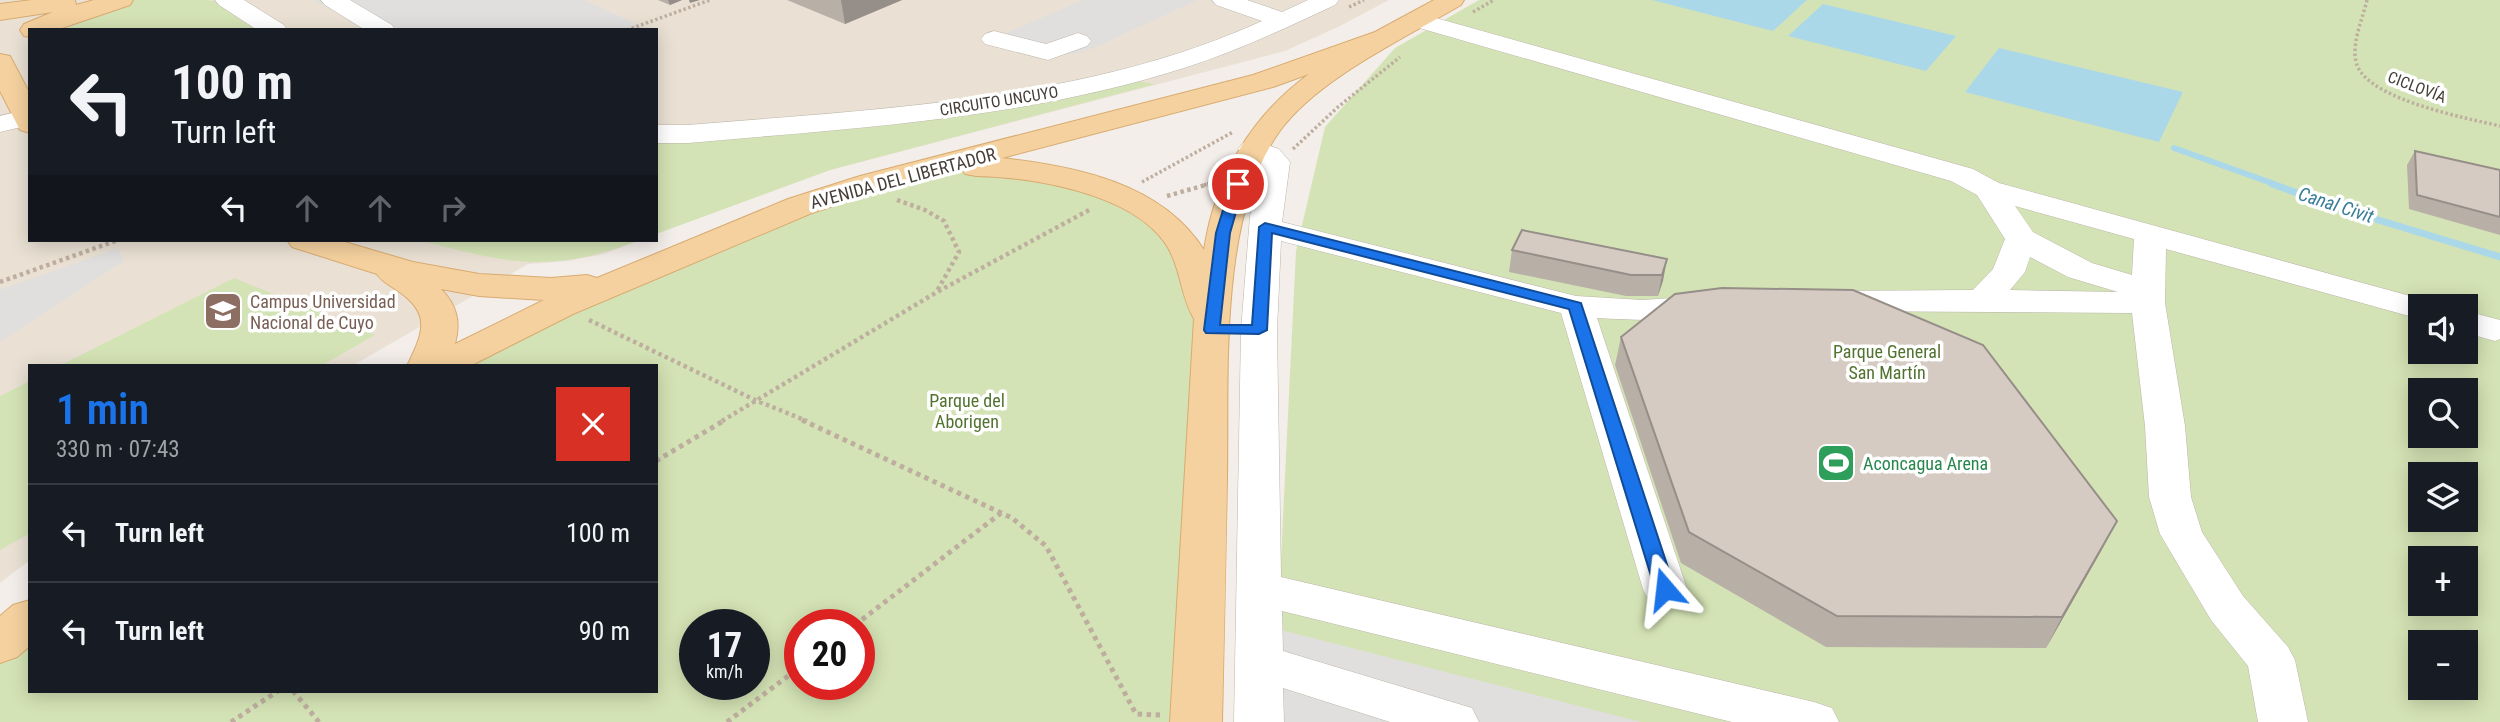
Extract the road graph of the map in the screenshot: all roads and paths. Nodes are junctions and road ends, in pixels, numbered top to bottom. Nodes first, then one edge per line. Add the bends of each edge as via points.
1 (78, 0) edge
2 (121, 0) edge
3 (227, 0) edge
4 (333, 0) edge
5 (710, 0) edge
6 (1224, 0) edge
7 (1364, 0) edge
8 (1452, 0) edge
9 (2367, 0) edge
10 (1336, 5) edge
11 (0, 12) edge
12 (1418, 20) junction
13 (1285, 21) junction
14 (39, 28) edge
15 (272, 28) edge
16 (380, 28) edge
17 (633, 28) edge
18 (28, 33) edge
19 (995, 38) dead end
20 (1078, 41) dead end
21 (1393, 47) junction
22 (0, 49) edge
23 (1048, 52) junction
24 (0, 62) edge
25 (1028, 99) junction
26 (18, 122) edge
27 (2500, 126) edge
28 (658, 134) edge
29 (1254, 146) junction
30 (925, 171) junction
31 (1238, 184) junction
32 (1988, 189) junction
33 (1116, 195) junction
34 (1164, 197) dead end
35 (888, 200) dead end
36 (1265, 227) junction
37 (2150, 234) junction
38 (2021, 239) junction
39 (112, 242) edge
40 (310, 242) edge
41 (380, 265) junction
42 (617, 281) junction
43 (0, 282) edge
44 (937, 292) junction
45 (2148, 297) junction
46 (1982, 300) junction
47 (1736, 302) edge
48 (1804, 302) edge
49 (560, 306) junction
50 (1576, 306) junction
51 (2408, 306) edge
52 (1212, 325) junction
53 (1259, 330) junction
54 (427, 364) edge
55 (444, 364) edge
56 (755, 400) junction
57 (658, 460) edge
58 (1001, 513) junction
59 (1257, 588) junction
60 (1665, 589) dead end
61 (875, 610) edge
62 (28, 620) edge
63 (0, 644) edge
64 (1258, 662) junction
65 (784, 679) edge
66 (275, 693) edge
67 (295, 693) edge
68 (1136, 718) edge
69 (1196, 719) edge
70 (231, 722) edge
71 (318, 722) edge
72 (727, 722) edge
73 (1259, 722) edge
74 (1454, 722) edge
75 (1814, 722) edge
76 (2283, 722) edge

1 - 11 main road
2 - 14 main road
3 - 15 street
4 - 16 street
5 - 17 path
6 - 13 street
7 - 10 path
8 - 12 main road, AVENIDA DEL LIBERTADOR
9 - 27 path, CICLOVÍA via 2356,53 2357,67 2370,81 2397,96
10 - 13 street, CIRCUITO UNCUYO
12 - 21 main road, AVENIDA DEL LIBERTADOR
12 - 32 street via 1962,175
13 - 25 street, CIRCUITO UNCUYO via 1173,64
18 - 22 main road
19 - 23 street
20 - 23 street
21 - 29 main road, AVENIDA DEL LIBERTADOR via 1318,80
21 - 29 path via 1294,149
21 - 30 main road, AVENIDA DEL LIBERTADOR
23 - 25 street via 1024,80
24 - 26 main road
25 - 28 street, CIRCUITO UNCUYO via 908,114
29 - 31 main road, AVENIDA DEL LIBERTADOR
29 - 33 path
29 - 36 street
30 - 33 main road via 1014,169
30 - 42 main road, AVENIDA DEL LIBERTADOR via 800,206
31 - 34 path via 1212,183
31 - 52 main road, AVENIDA DEL LIBERTADOR via 1223,233
32 - 37 street
32 - 38 street
33 - 44 path
33 - 52 main road via 1147,210 1174,232 1201,284
35 - 44 path via 900,200 944,221 959,252
36 - 50 street
36 - 53 street
37 - 45 street
37 - 51 street
38 - 45 street via 2080,270
38 - 46 street via 2008,272
39 - 43 path
40 - 41 main road
41 - 42 main road via 479,285 529,289
41 - 54 main road via 426,292 437,307 441,320
42 - 49 main road, AVENIDA DEL LIBERTADOR
44 - 56 path
45 - 46 street
45 - 76 street via 2170,497 2181,534 2227,608 2271,660
46 - 48 street
47 - 50 street via 1642,310
49 - 55 main road, AVENIDA DEL LIBERTADOR
49 - 56 path
50 - 60 street
52 - 53 street
52 - 69 main road, AVENIDA DEL LIBERTADOR
53 - 59 street
56 - 57 path
56 - 58 path
58 - 61 path
58 - 68 path via 1046,546
59 - 64 street
59 - 75 street
62 - 63 main road
64 - 73 street
64 - 74 street
65 - 72 path
66 - 70 path
67 - 71 path
68 - 69 path

